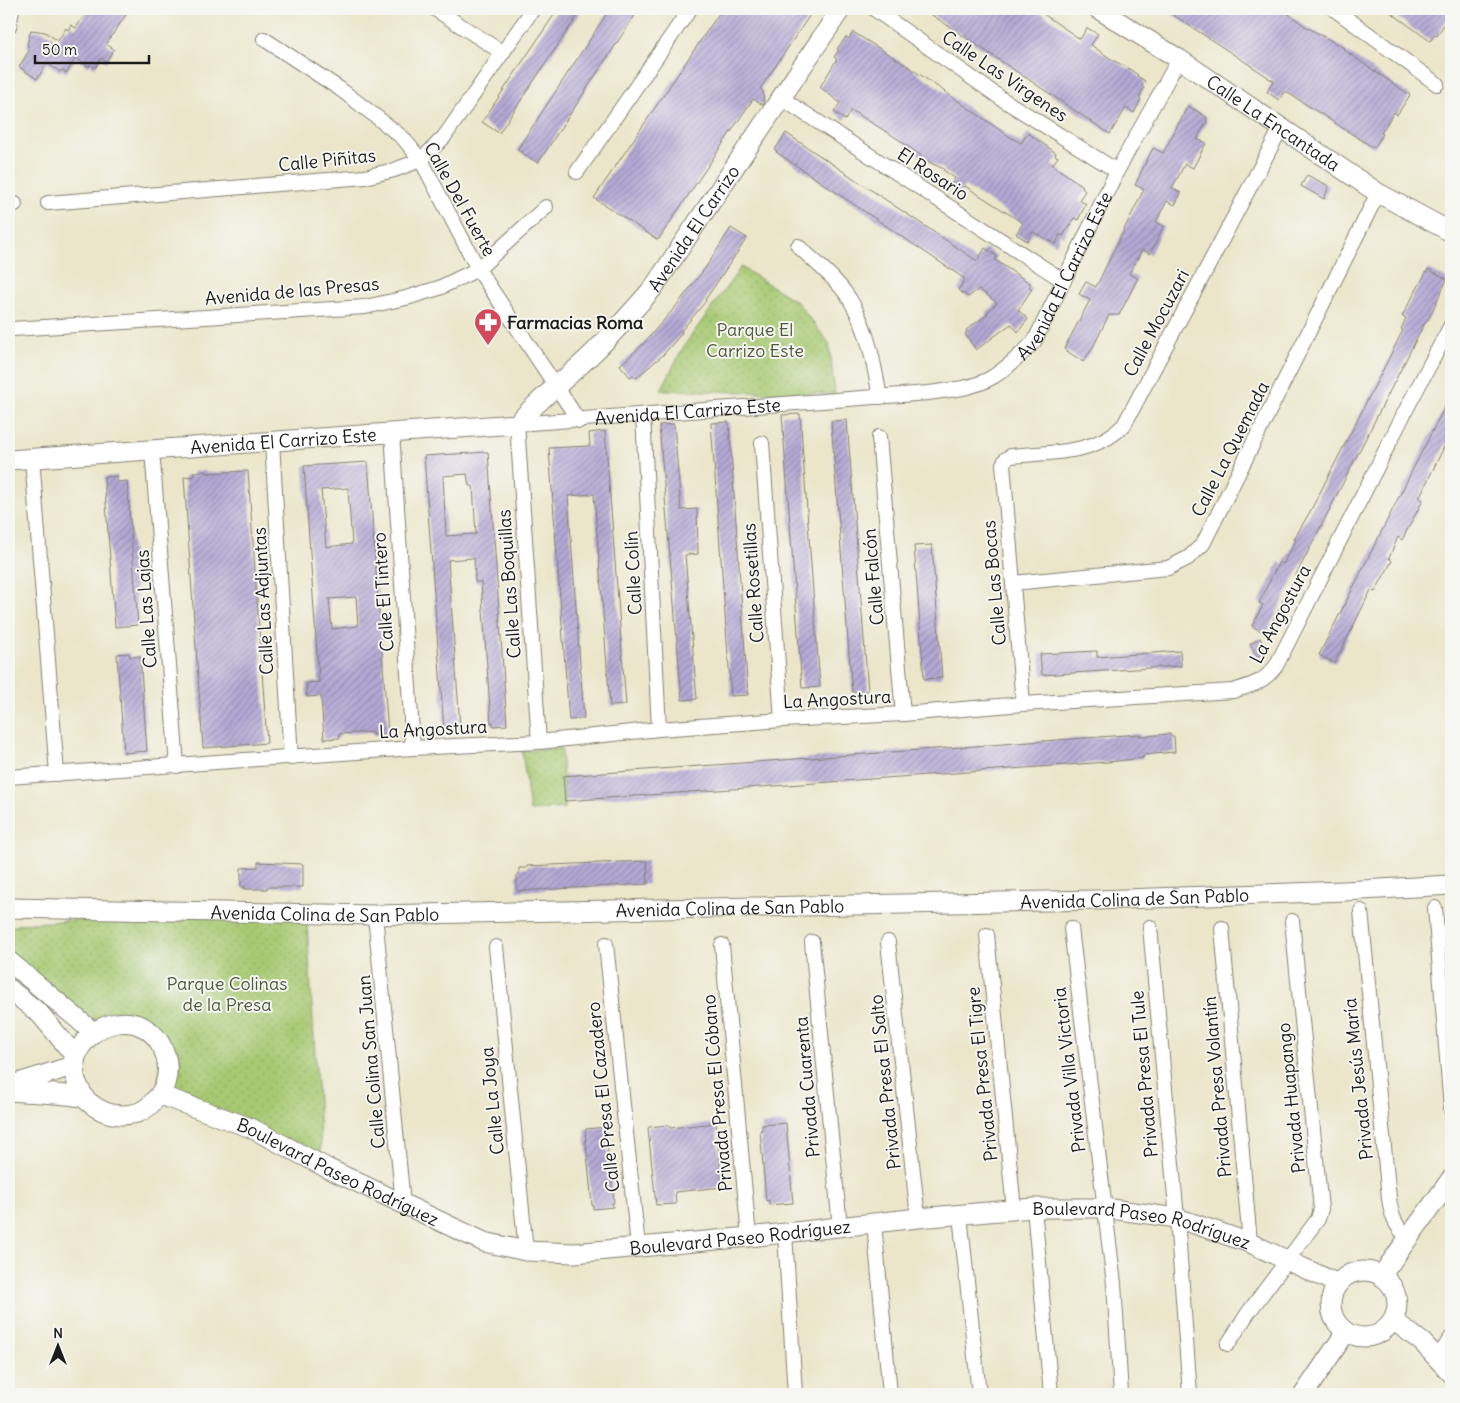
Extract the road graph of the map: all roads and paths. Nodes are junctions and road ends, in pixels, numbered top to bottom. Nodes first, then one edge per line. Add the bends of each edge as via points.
1 (24, 9) edge
2 (435, 9) edge
3 (533, 9) edge
4 (690, 9) edge
5 (841, 9) edge
6 (874, 9) edge
7 (1098, 9) edge
8 (1334, 9) edge
9 (10, 18) edge
10 (264, 39) dead end
11 (504, 53) junction
12 (1179, 59) junction
13 (1436, 84) dead end
14 (781, 98) junction
15 (1281, 128) junction
16 (421, 160) junction
17 (1117, 171) junction
18 (577, 172) dead end
19 (1378, 193) junction
20 (48, 203) dead end
21 (546, 207) dead end
22 (1451, 232) edge
23 (798, 246) dead end
24 (478, 269) junction
25 (1064, 281) junction
26 (1451, 325) edge
27 (12, 330) dead end
28 (556, 386) junction
29 (880, 397) junction
30 (643, 415) junction
31 (579, 421) junction
32 (517, 424) junction
33 (392, 433) junction
34 (880, 437) dead end
35 (272, 442) junction
36 (762, 443) dead end
37 (152, 450) junction
38 (32, 458) junction
39 (1006, 459) joint
40 (9, 460) edge
41 (1013, 583) junction
42 (1023, 704) junction
43 (903, 714) junction
44 (782, 720) junction
45 (660, 730) junction
46 (539, 742) junction
47 (413, 748) junction
48 (291, 758) junction
49 (177, 766) junction
50 (57, 774) junction
51 (9, 777) edge
52 (1451, 885) edge
53 (9, 908) edge
54 (1435, 908) dead end
55 (1361, 911) dead end
56 (376, 915) junction
57 (1292, 921) dead end
58 (1150, 927) dead end
59 (1072, 928) dead end
60 (1222, 928) dead end
61 (987, 935) dead end
62 (812, 942) dead end
63 (888, 942) dead end
64 (606, 944) dead end
65 (722, 945) dead end
66 (496, 947) dead end
67 (9, 961) edge
68 (9, 989) edge
69 (93, 1032) junction
70 (75, 1061) junction
71 (9, 1086) edge
72 (9, 1091) edge
73 (160, 1095) junction
74 (84, 1097) junction
75 (1451, 1109) edge
76 (1451, 1179) edge
77 (403, 1204) junction
78 (1034, 1208) junction
79 (1104, 1208) junction
80 (1014, 1210) junction
81 (960, 1214) junction
82 (918, 1218) junction
83 (1176, 1218) junction
84 (874, 1223) junction
85 (840, 1227) junction
86 (785, 1234) junction
87 (749, 1237) junction
88 (1408, 1238) junction
89 (1250, 1243) junction
90 (638, 1246) junction
91 (526, 1251) junction
92 (1288, 1261) junction
93 (1381, 1276) junction
94 (1338, 1284) junction
95 (1393, 1320) junction
96 (1346, 1332) junction
97 (1451, 1338) edge
98 (1228, 1344) dead end
99 (1437, 1358) junction
100 (1451, 1373) edge
101 (796, 1394) edge
102 (890, 1394) edge
103 (978, 1394) edge
104 (1051, 1394) edge
105 (1121, 1394) edge
106 (1190, 1394) edge
107 (1304, 1394) edge

1 - 9 street
2 - 11 street
3 - 11 street, Calle Piñitas
4 - 18 street
5 - 14 street, Avenida El Carrizo
6 - 17 street, Calle Las Virgenes via 1002,99
7 - 12 street, Calle La Encantada
8 - 13 street
10 - 16 street, Calle Del Fuerte via 374,115 403,138
11 - 16 street, Calle Piñitas via 444,137
12 - 15 street, Calle La Encantada
12 - 17 street, Avenida El Carrizo Este
14 - 25 street, El Rosario
14 - 28 street, Avenida El Carrizo via 653,288 620,326
15 - 19 street, Calle La Encantada
15 - 39 street, Calle Mocuzari via 1124,425 1100,443 1082,449
16 - 20 street, Calle Piñitas via 365,176
16 - 24 street, Calle Del Fuerte
17 - 25 street, Avenida El Carrizo Este
19 - 22 street, Calle La Encantada
19 - 41 street, Calle La Quemada via 1203,544 1188,558 1168,568
21 - 24 street, Avenida de las Presas
23 - 29 street via 829,275 853,304 870,345
24 - 27 street, Avenida de las Presas via 439,288 365,307
24 - 28 street, Calle Del Fuerte
25 - 29 street, Avenida El Carrizo Este via 1034,342 988,380 928,393
26 - 42 street, La Angostura via 1267,678 1233,691
28 - 31 street, Calle Del Fuerte
28 - 32 street, Avenida El Carrizo
29 - 30 street, Avenida El Carrizo Este
30 - 31 street, Avenida El Carrizo Este
30 - 45 street, Calle Colín
31 - 32 street, Avenida El Carrizo Este
32 - 33 street, Avenida El Carrizo Este
32 - 46 street, Calle Las Boquillas
33 - 35 street, Avenida El Carrizo Este
33 - 47 street, Calle El Tintero
34 - 43 street, Calle Falcón
35 - 37 street, Avenida El Carrizo Este
35 - 48 street, Calle Las Adjuntas
36 - 44 street, Calle Rosetillas
37 - 38 street, Avenida El Carrizo Este
37 - 49 street, Calle Las Lajas
38 - 40 street, Avenida El Carrizo Este
38 - 50 street
39 - 41 street, Calle Las Bocas via 1003,464
41 - 42 street, Calle Las Bocas
42 - 43 street, La Angostura
43 - 44 street, La Angostura
44 - 45 street, La Angostura
45 - 46 street, La Angostura
46 - 47 street, La Angostura
47 - 48 street, La Angostura
48 - 49 street, La Angostura
49 - 50 street, La Angostura
50 - 51 street, La Angostura
52 - 56 street, Avenida Colina de San Pablo via 1097,900
53 - 56 street, Avenida Colina de San Pablo
54 - 75 street
55 - 88 street, Privada Jesús María via 1391,1216
56 - 77 street, Calle Colina San Juan
57 - 92 street, Privada Huapango via 1321,1209 1318,1219
58 - 83 street, Privada Presa El Tule
59 - 79 street, Privada Villa Victoria
60 - 89 street, Privada Presa Volantín
61 - 80 street, Privada Presa El Tigre
62 - 85 street, Privada Cuarenta
63 - 82 street, Privada Presa El Salto
64 - 90 street, Calle Presa El Cazadero
65 - 87 street, Privada Presa El Cóbano
66 - 91 street, Calle La Joya
67 - 69 street
68 - 70 street via 40,1014
69 - 70 street via 86,1038
69 - 73 street via 120,1022 135,1024 159,1041 166,1053 168,1068
70 - 71 street
70 - 74 street via 75,1076
72 - 74 street
73 - 74 street via 141,1111 118,1116 102,1112
73 - 77 street, Boulevard Paseo Rodríguez via 251,1128
76 - 88 street
77 - 91 street, Boulevard Paseo Rodríguez via 484,1242
78 - 79 street, Boulevard Paseo Rodríguez
78 - 80 street, Boulevard Paseo Rodríguez
78 - 104 street
79 - 83 street, Boulevard Paseo Rodríguez
79 - 105 street, Privada Villa Victoria via 1114,1284
80 - 81 street, Boulevard Paseo Rodríguez
81 - 82 street, Boulevard Paseo Rodríguez
81 - 103 street
82 - 84 street, Boulevard Paseo Rodríguez
83 - 89 street, Boulevard Paseo Rodríguez
83 - 106 street, Privada Presa El Tule
84 - 85 street, Boulevard Paseo Rodríguez
84 - 102 street
85 - 86 street, Boulevard Paseo Rodríguez
86 - 87 street, Boulevard Paseo Rodríguez
86 - 101 street
87 - 90 street, Boulevard Paseo Rodríguez
88 - 93 street
89 - 92 street, Boulevard Paseo Rodríguez
90 - 91 street, Boulevard Paseo Rodríguez via 574,1253
92 - 94 street, Boulevard Paseo Rodríguez
92 - 98 street, Privada Huapango
93 - 94 street via 1358,1272
93 - 95 street via 1396,1296
94 - 96 street via 1331,1305 1335,1321
95 - 96 street via 1387,1328 1372,1336
95 - 99 street
96 - 107 street
97 - 99 street
99 - 100 street

